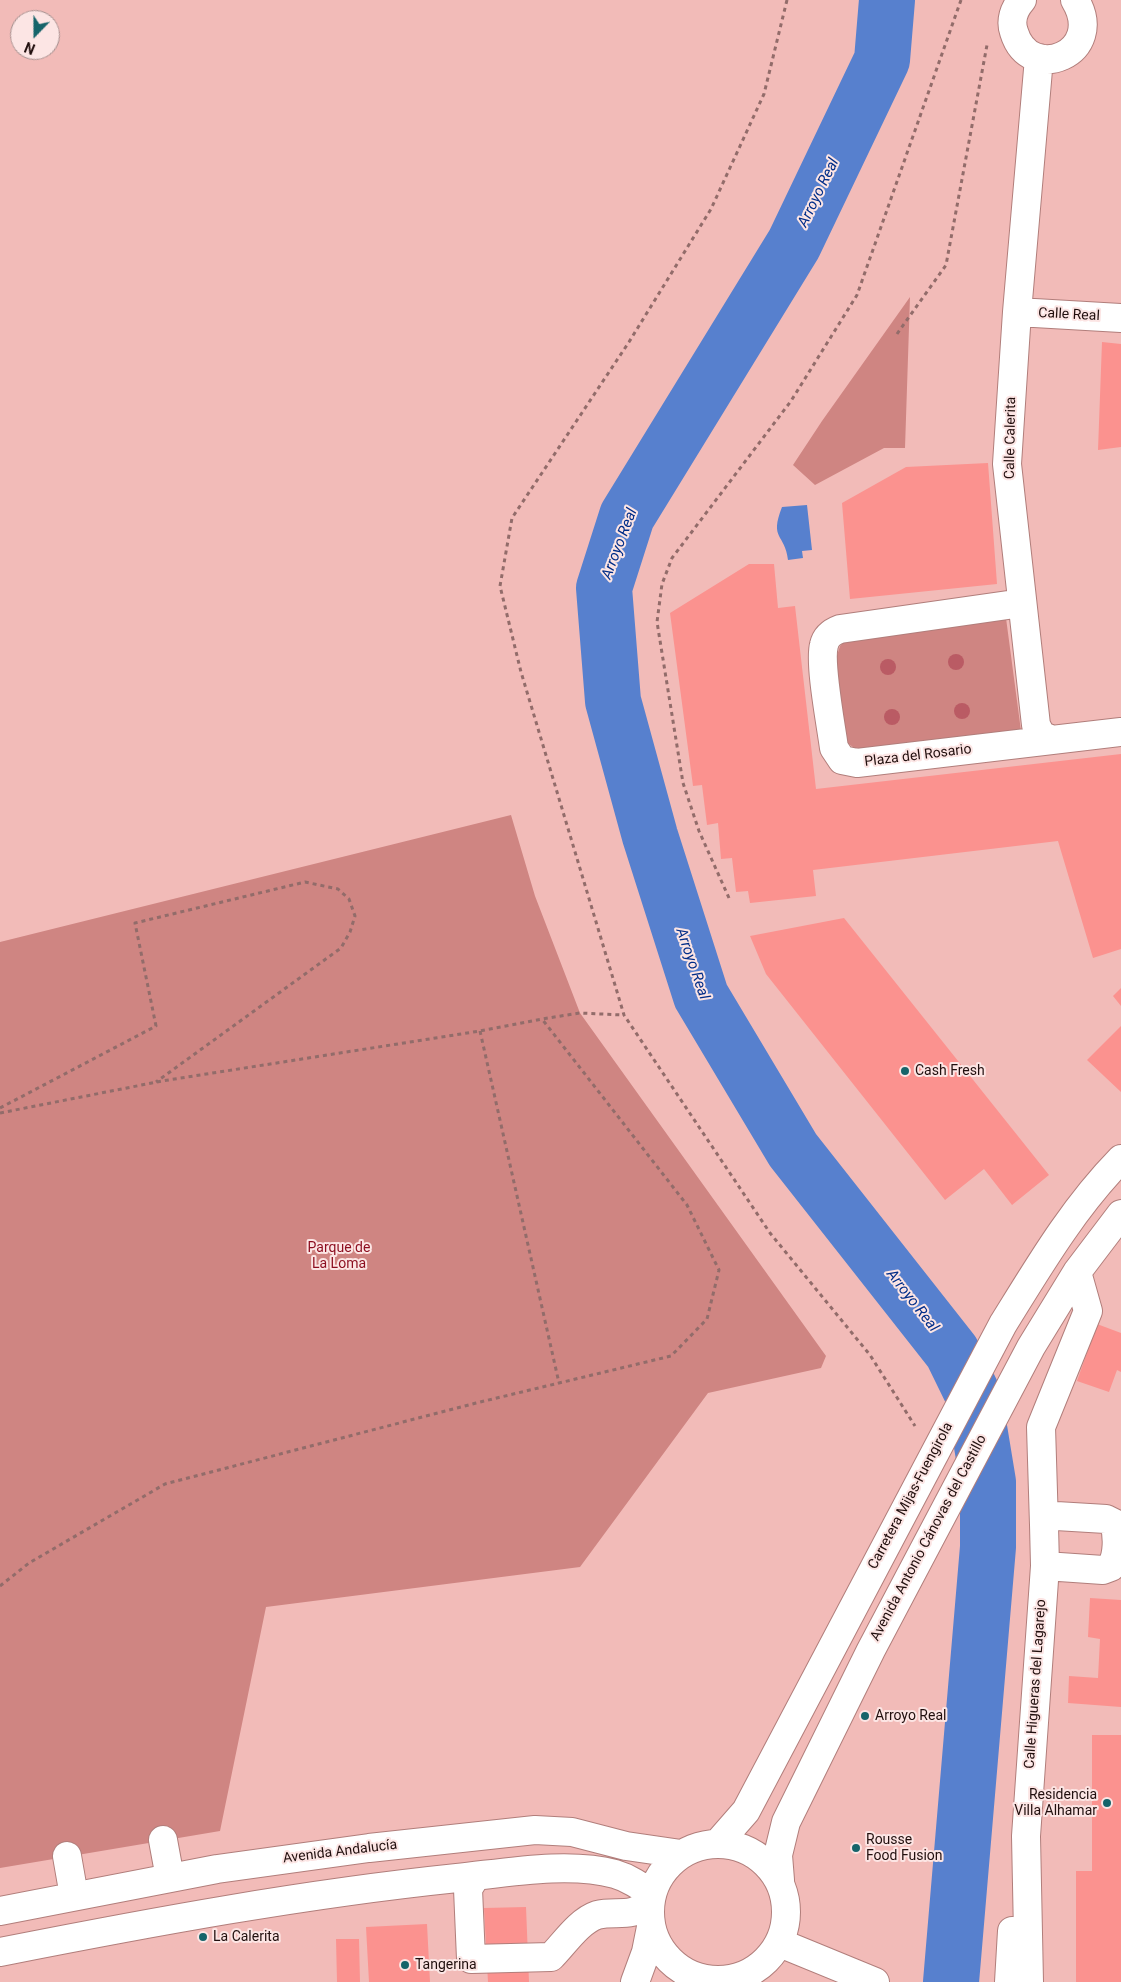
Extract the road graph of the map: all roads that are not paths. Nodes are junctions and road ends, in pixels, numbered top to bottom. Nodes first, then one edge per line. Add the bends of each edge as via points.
1 (1075, 0) edge
2 (1014, 2) edge
3 (1039, 58) junction
4 (1017, 312) junction
5 (1121, 318) edge
6 (1022, 603) junction
7 (1121, 732) edge
8 (1052, 740) junction
9 (1121, 1159) edge
10 (1121, 1214) edge
11 (1077, 1272) junction
12 (1044, 1525) junction
13 (1044, 1566) junction
14 (1026, 1836) junction
15 (163, 1840) dead end
16 (718, 1843) junction
17 (681, 1854) junction
18 (67, 1856) dead end
19 (476, 1876) junction
20 (170, 1878) junction
21 (780, 1880) junction
22 (74, 1896) junction
23 (0, 1911) edge
24 (653, 1918) junction
25 (780, 1943) junction
26 (0, 1952) edge
27 (756, 1974) edge
28 (866, 1980) edge
29 (718, 1981) edge
30 (635, 1982) edge
31 (654, 1982) edge
32 (1009, 1982) edge
33 (1029, 1982) edge

1 - 3 street via 1083,21 1078,43 1059,58
2 - 3 street via 1016,41 1024,51
3 - 4 street, Calle Calerita
4 - 5 street, Calle Real
4 - 6 street, Calle Calerita via 1007,464
6 - 8 street, Calle Calerita via 1036,725 1041,735
6 - 8 street, Plaza del Rosario via 840,628 832,632 827,637 823,655 834,748 842,760 856,763
7 - 8 street
9 - 16 street, Carretera Mijas-Fuengirola via 1094,1186 1050,1246 1003,1324 746,1811
10 - 11 street, Avenida Antonio Cánovas del Castillo
11 - 12 street, Calle Higueras del Lagarejo via 1088,1311 1041,1427
11 - 21 street, Avenida Antonio Cánovas del Castillo via 1031,1347 951,1495 786,1822 778,1854
12 - 13 street, Calle Higueras del Lagarejo
12 - 13 street via 1049,1518 1056,1516 1106,1519 1114,1523 1116,1531 1115,1560 1110,1567 1103,1570
13 - 14 street, Calle Higueras del Lagarejo
14 - 32 street via 1015,1891
14 - 33 street, Calle Higueras del Lagarejo
15 - 20 street
16 - 17 street via 698,1846
16 - 21 street via 749,1851 763,1860
17 - 20 street, Avenida Andalucía via 626,1846 572,1832 536,1830 369,1848
17 - 24 street via 662,1871
18 - 22 street
19 - 24 street via 575,1869 614,1874 634,1881
19 - 24 street via 468,1889 471,1959 551,1957 586,1921 596,1916 645,1907
19 - 26 street via 215,1910
20 - 22 street, Avenida Andalucía
21 - 25 street via 787,1909
22 - 23 street, Avenida Andalucía
24 - 29 street via 672,1963 687,1974
24 - 30 street
24 - 31 street
25 - 27 street
25 - 28 street
27 - 29 street

